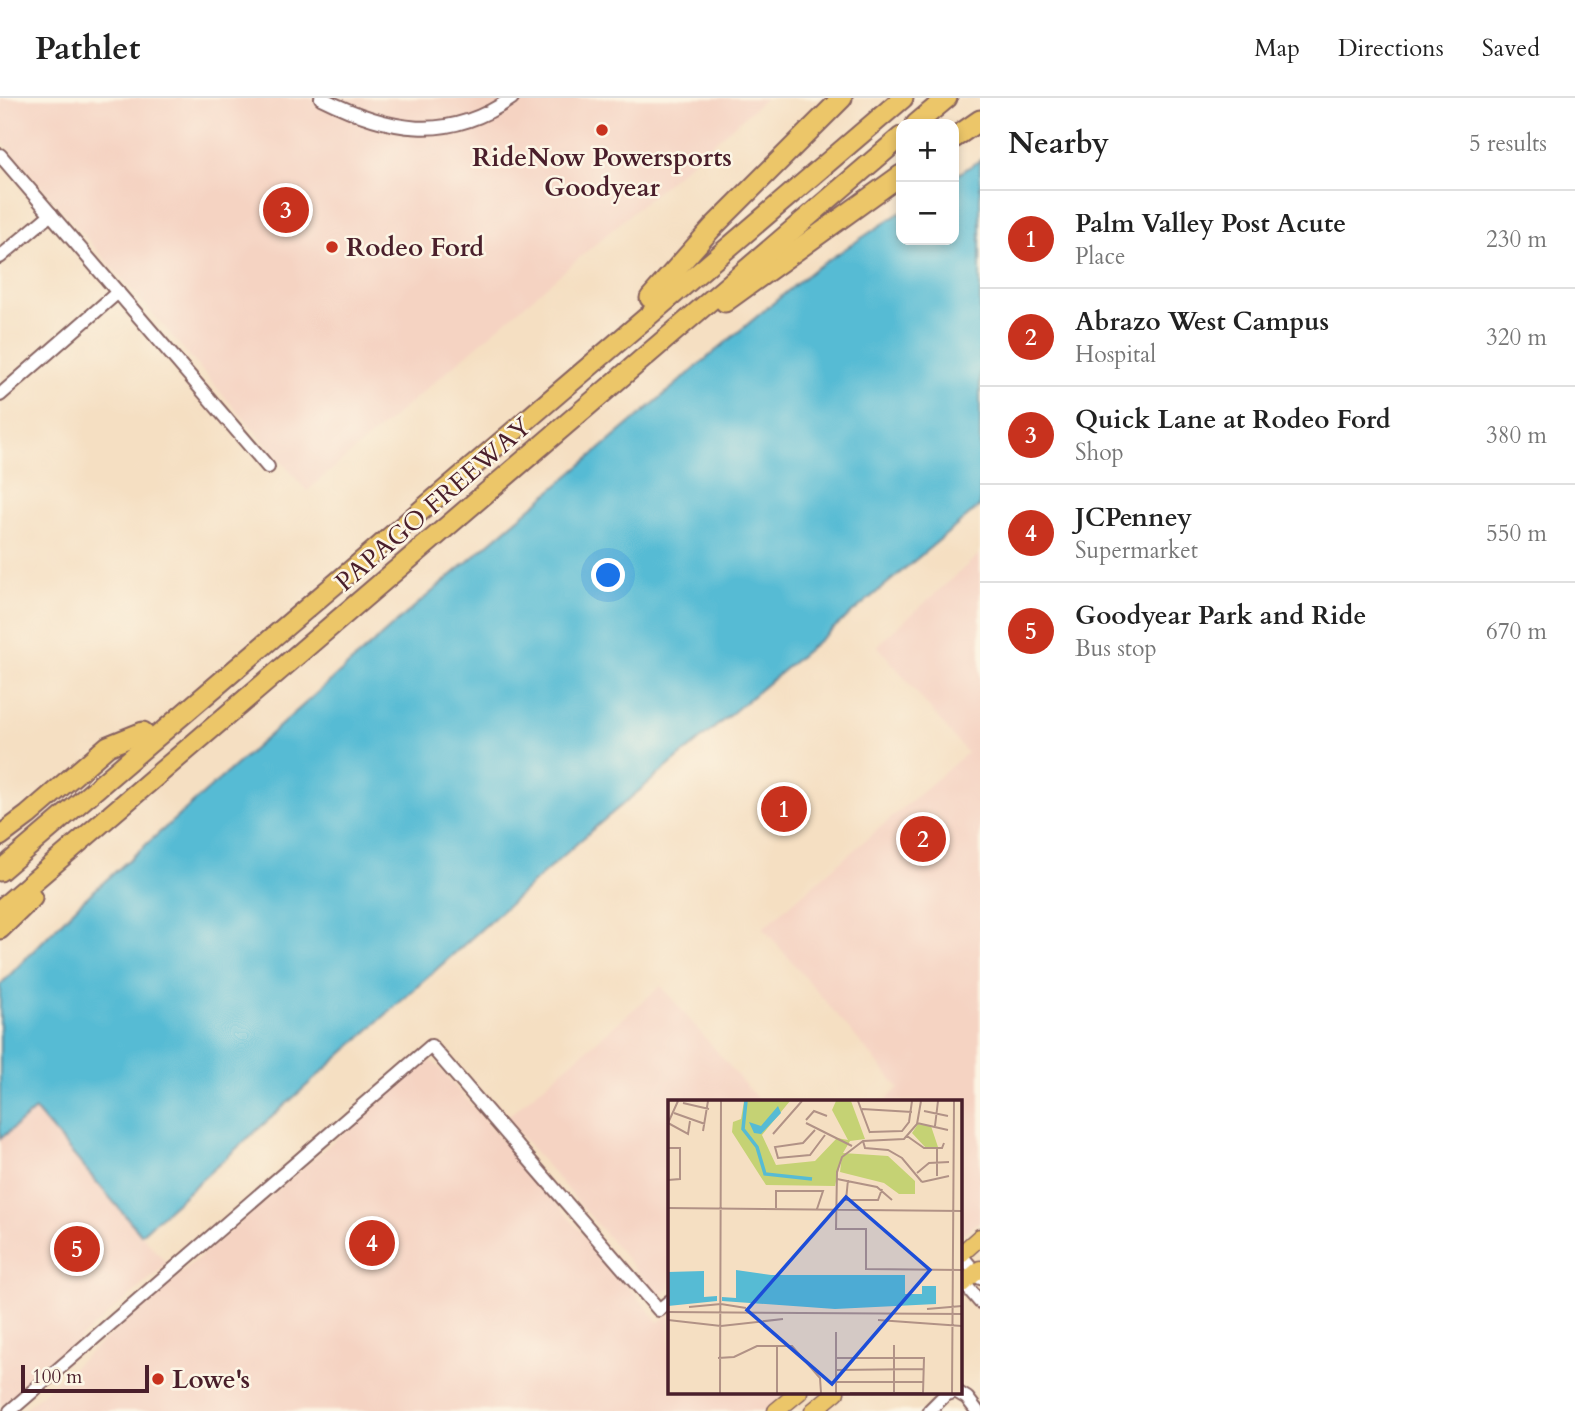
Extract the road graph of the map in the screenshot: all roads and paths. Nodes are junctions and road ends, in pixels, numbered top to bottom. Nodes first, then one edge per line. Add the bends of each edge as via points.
1 (321, 98) edge
2 (512, 98) edge
3 (842, 98) edge
4 (884, 98) edge
5 (904, 98) edge
6 (947, 98) edge
7 (922, 119) edge
8 (980, 120) edge
9 (959, 135) edge
10 (896, 141) edge
11 (0, 155) edge
12 (896, 179) edge
13 (51, 214) junction
14 (0, 257) edge
15 (118, 292) junction
16 (650, 298) junction
17 (690, 319) junction
18 (0, 395) edge
19 (268, 467) dead end
20 (143, 733) junction
21 (0, 836) edge
22 (75, 846) junction
23 (0, 855) edge
24 (0, 871) edge
25 (0, 910) edge
26 (0, 929) edge
27 (980, 1237) edge
28 (962, 1253) edge
29 (962, 1257) edge
30 (970, 1278) edge
31 (980, 1302) edge
32 (668, 1303) edge
33 (797, 1394) edge
34 (834, 1394) edge
35 (948, 1394) edge
36 (959, 1394) edge
37 (10, 1411) edge
38 (776, 1411) edge
39 (813, 1411) edge
40 (929, 1411) edge
41 (977, 1411) edge

1 - 2 street via 375,122 422,129 460,123
3 - 16 highway via 712,228
4 - 16 highway, PAPAGO FREEWAY
5 - 24 highway
6 - 7 highway
8 - 9 highway
10 - 17 highway, PAPAGO FREEWAY
11 - 13 street
12 - 17 highway via 734,298
13 - 14 street
13 - 15 street
15 - 18 street
15 - 19 street
16 - 20 highway, PAPAGO FREEWAY
17 - 22 highway, PAPAGO FREEWAY
20 - 21 highway via 108,746
20 - 23 highway, PAPAGO FREEWAY
22 - 25 highway, PAPAGO FREEWAY
22 - 26 highway via 35,896
27 - 28 main road
29 - 30 street
30 - 31 street
32 - 37 street via 659,1310 432,1046
33 - 38 main road
34 - 39 main road
35 - 40 street
36 - 41 street

